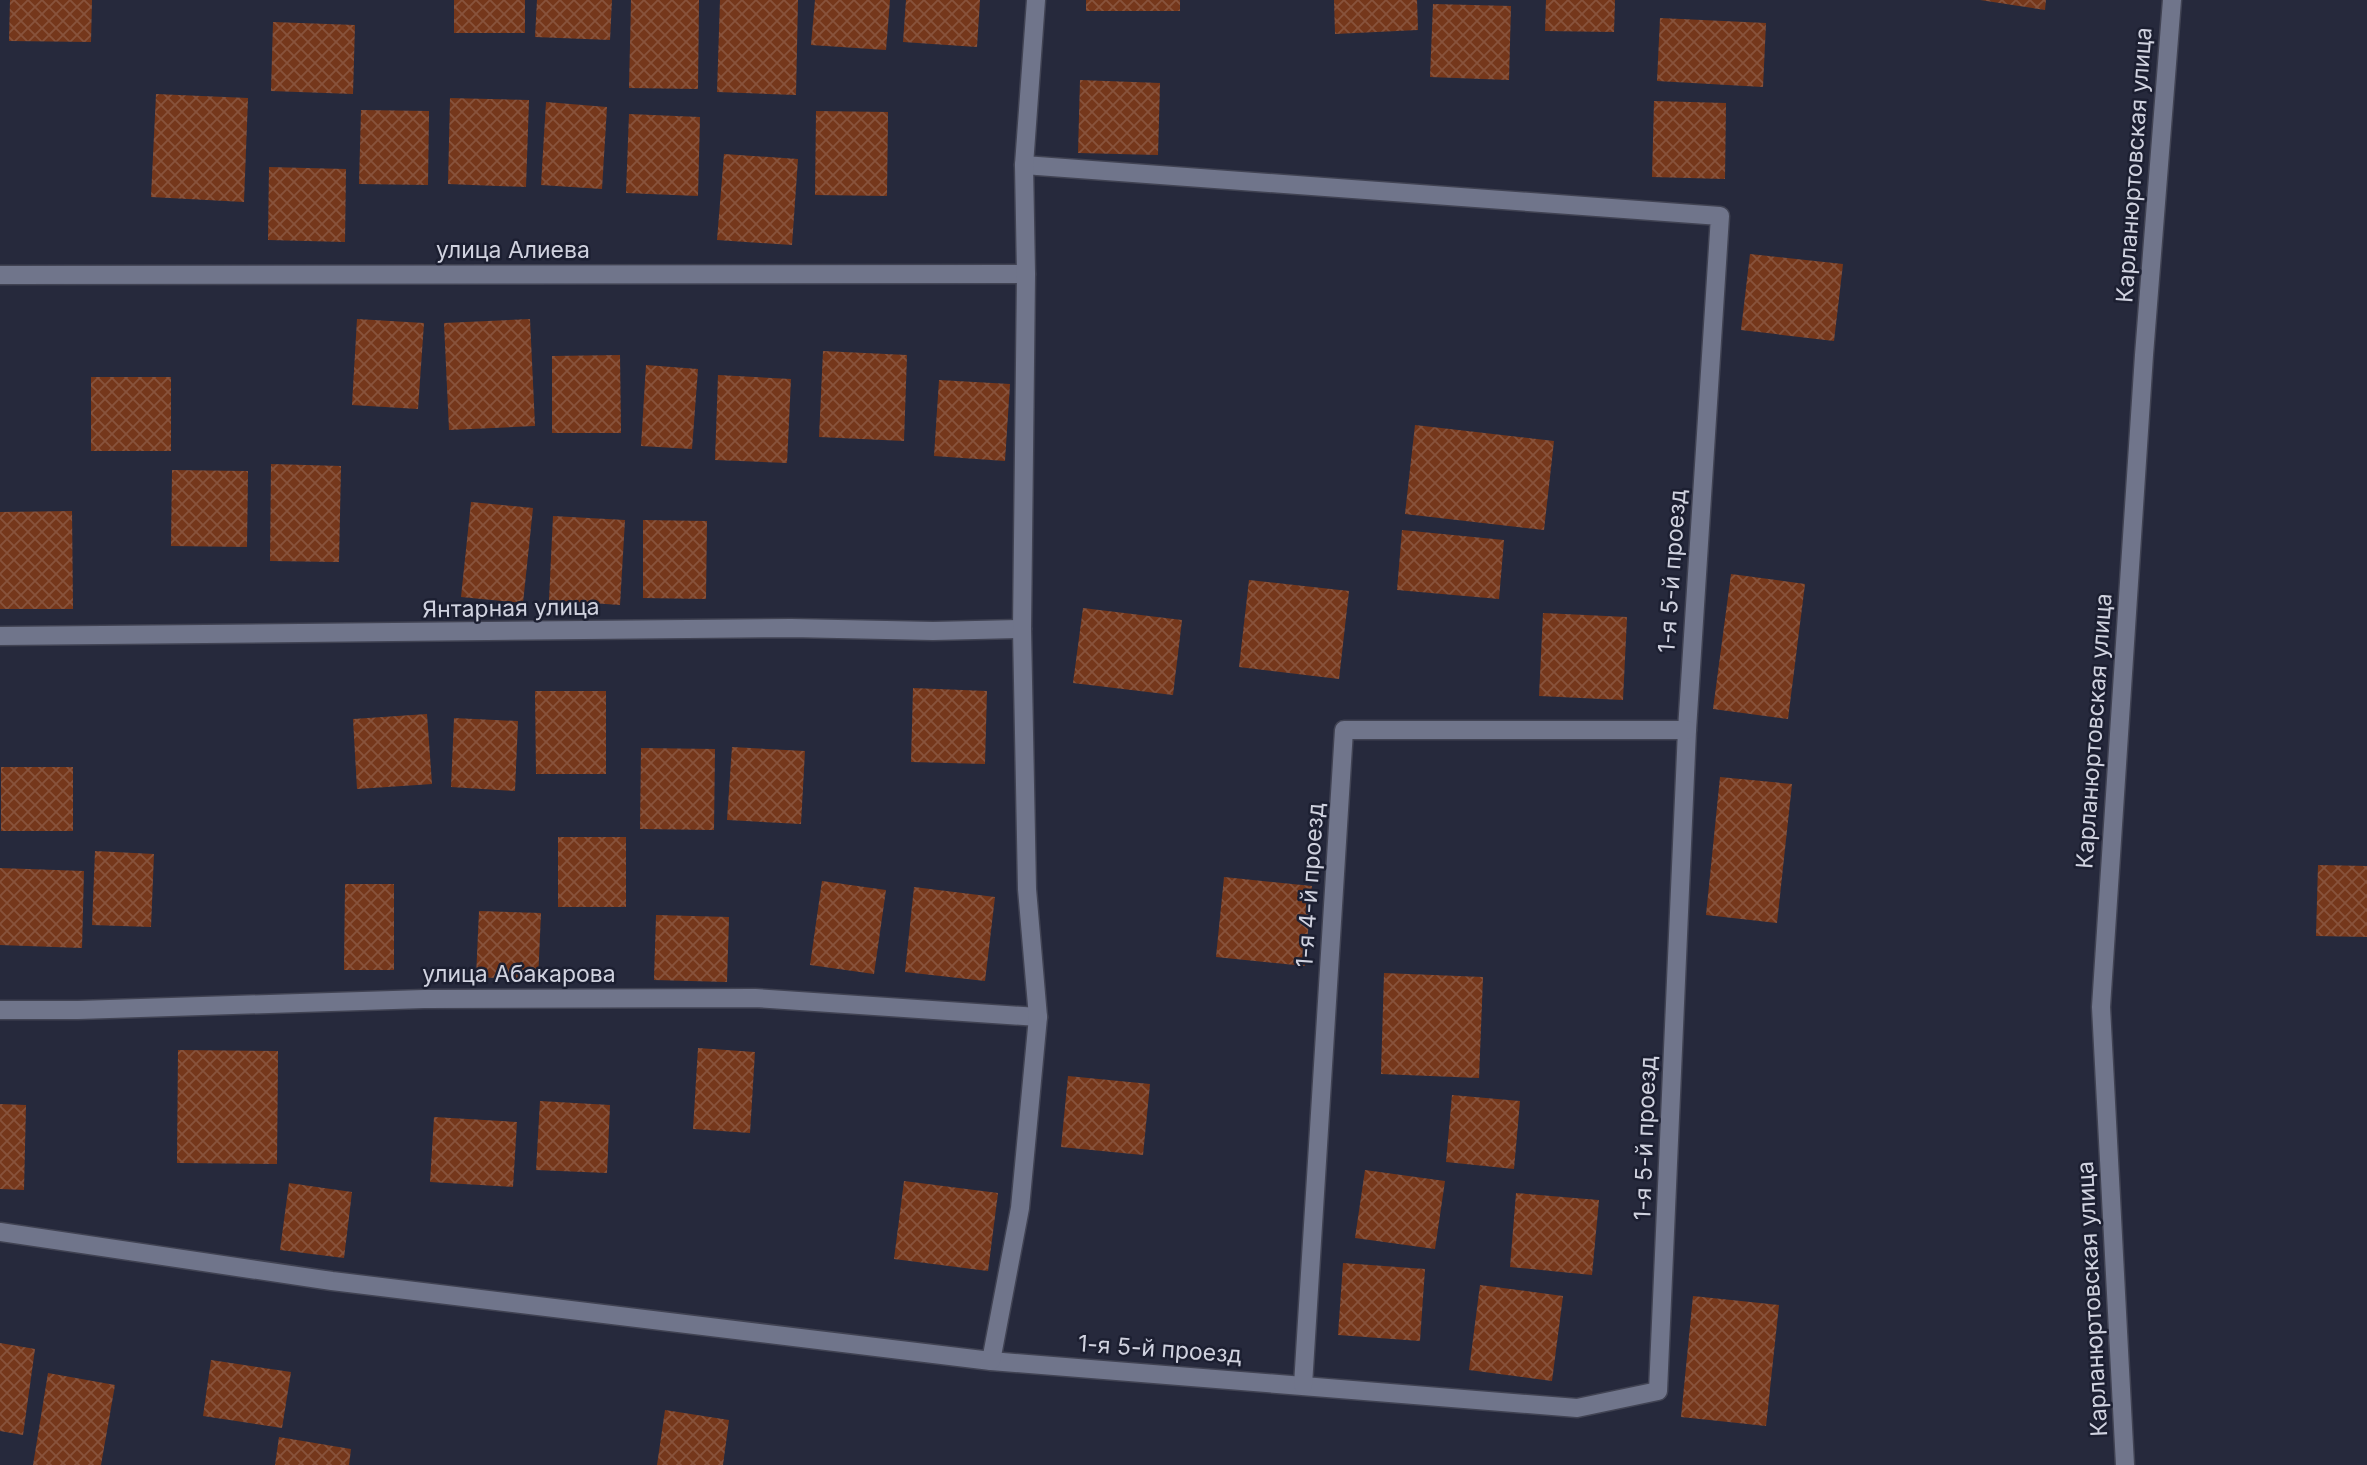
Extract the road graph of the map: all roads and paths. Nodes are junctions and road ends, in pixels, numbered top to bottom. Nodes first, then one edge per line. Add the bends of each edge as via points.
1 (1036, 0) edge
2 (2172, 0) edge
3 (1024, 165) junction
4 (1026, 274) junction
5 (0, 275) edge
6 (1022, 629) junction
7 (0, 636) edge
8 (1687, 730) junction
9 (0, 1010) edge
10 (1038, 1017) junction
11 (0, 1233) edge
12 (990, 1361) junction
13 (1303, 1385) junction
14 (2126, 1465) edge

1 - 3 street
2 - 14 street, Карланюртовская улица via 2101,1007
3 - 4 street
3 - 8 street, 1-я 5-й проезд via 1720,216
4 - 5 street, улица Алиева
4 - 6 street
6 - 7 street, Янтарная улица
6 - 10 street via 1027,889
8 - 13 street, 1-я 4-й проезд via 1345,730
8 - 13 street, 1-я 5-й проезд via 1658,1391 1577,1408
9 - 10 street, улица Абакарова via 424,999 755,998
10 - 12 street via 1020,1208
11 - 12 street, 1-я 5-й проезд via 332,1281
12 - 13 street, 1-я 5-й проезд

